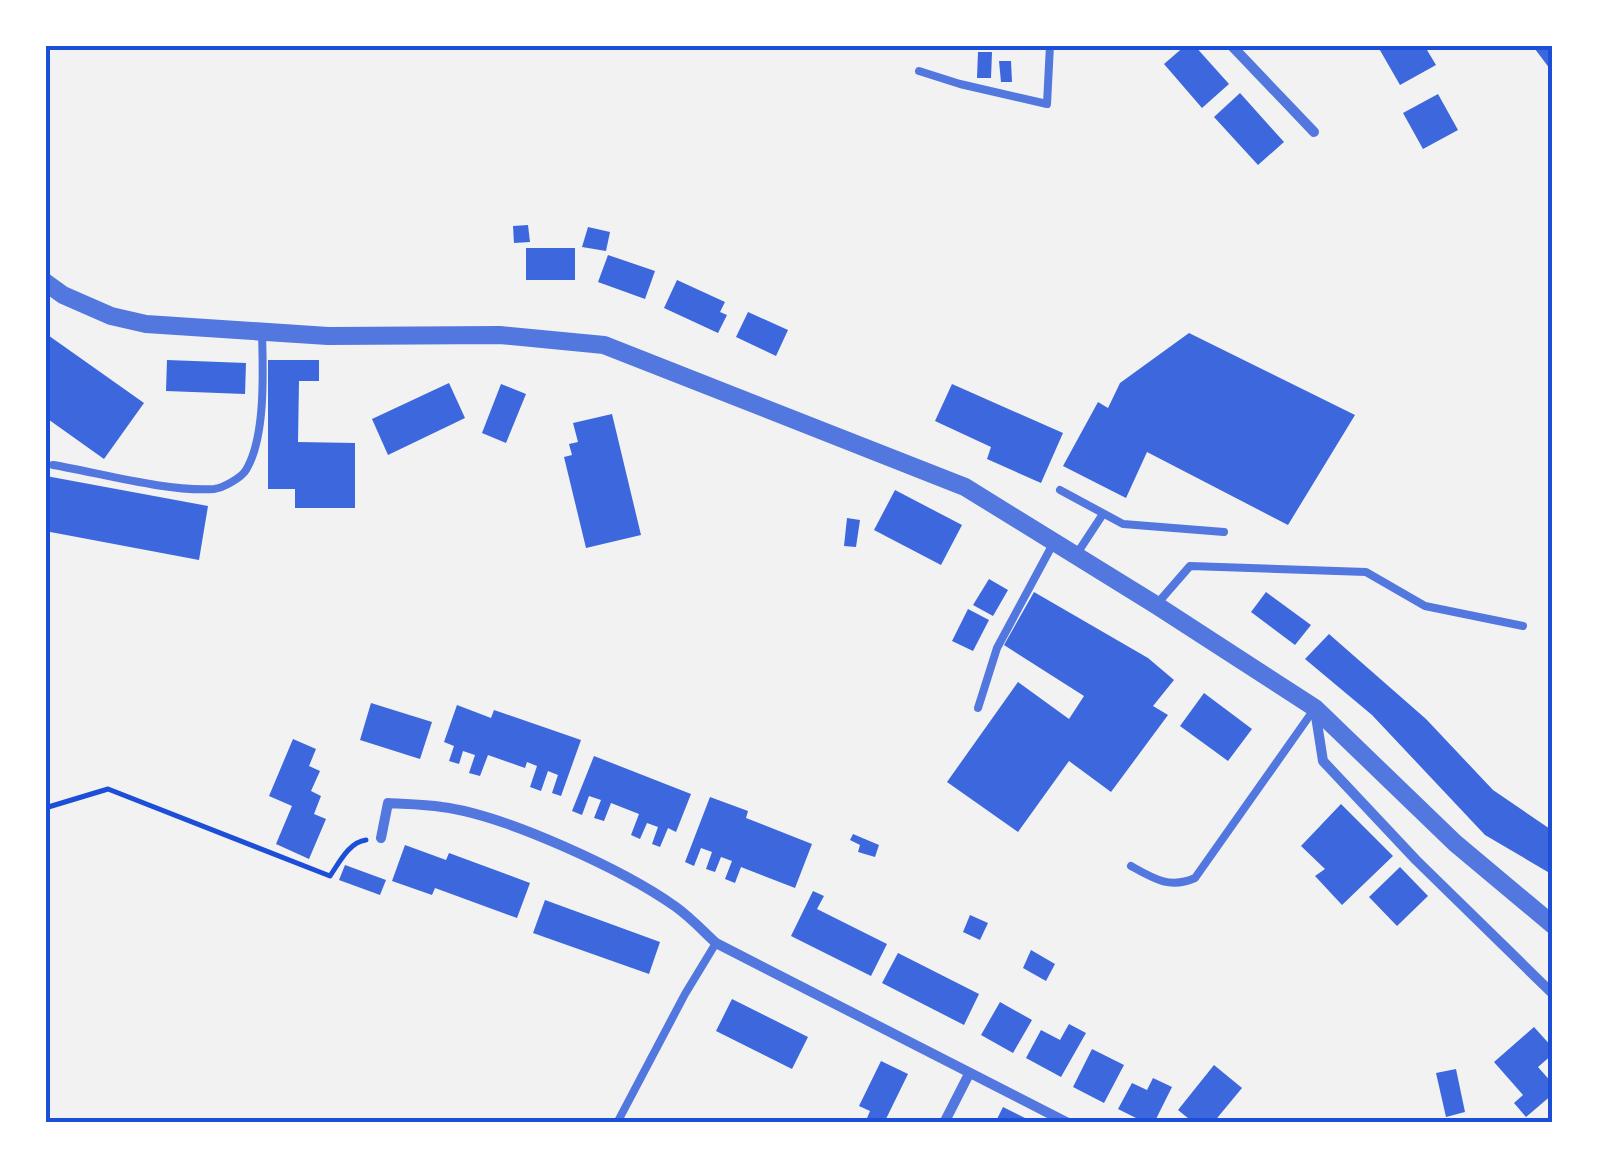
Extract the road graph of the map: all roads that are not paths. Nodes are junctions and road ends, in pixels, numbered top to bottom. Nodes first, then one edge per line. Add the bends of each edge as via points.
1 (1050, 45) edge
2 (1231, 45) edge
3 (919, 71) dead end
4 (1314, 132) dead end
5 (45, 282) edge
6 (262, 332) junction
7 (53, 466) dead end
8 (1060, 490) dead end
9 (1103, 514) junction
10 (1224, 532) dead end
11 (1054, 542) junction
12 (1076, 556) junction
13 (1156, 605) junction
14 (1523, 626) dead end
15 (978, 708) dead end
16 (1315, 708) junction
17 (381, 838) road end
18 (1131, 866) dead end
19 (1553, 925) edge
20 (716, 943) junction
21 (1553, 994) edge
22 (969, 1074) junction
23 (617, 1123) edge
24 (944, 1123) edge
25 (1068, 1123) edge

1 - 3 lane via 1047,104
2 - 4 street
5 - 6 street via 128,320
6 - 7 lane via 257,441 245,473 218,489
6 - 11 street via 500,335 604,346 965,487
8 - 9 lane
9 - 10 lane via 1123,524
9 - 12 lane
11 - 12 street
11 - 15 lane via 997,648
12 - 13 street
13 - 14 lane via 1190,566 1366,572 1426,606
13 - 16 street
16 - 18 lane via 1195,878 1171,884
16 - 19 street via 1454,843
16 - 21 street via 1324,761
17 - 20 street via 388,803 478,814 620,875 677,907
20 - 22 street
20 - 23 lane
22 - 24 street
22 - 25 street

